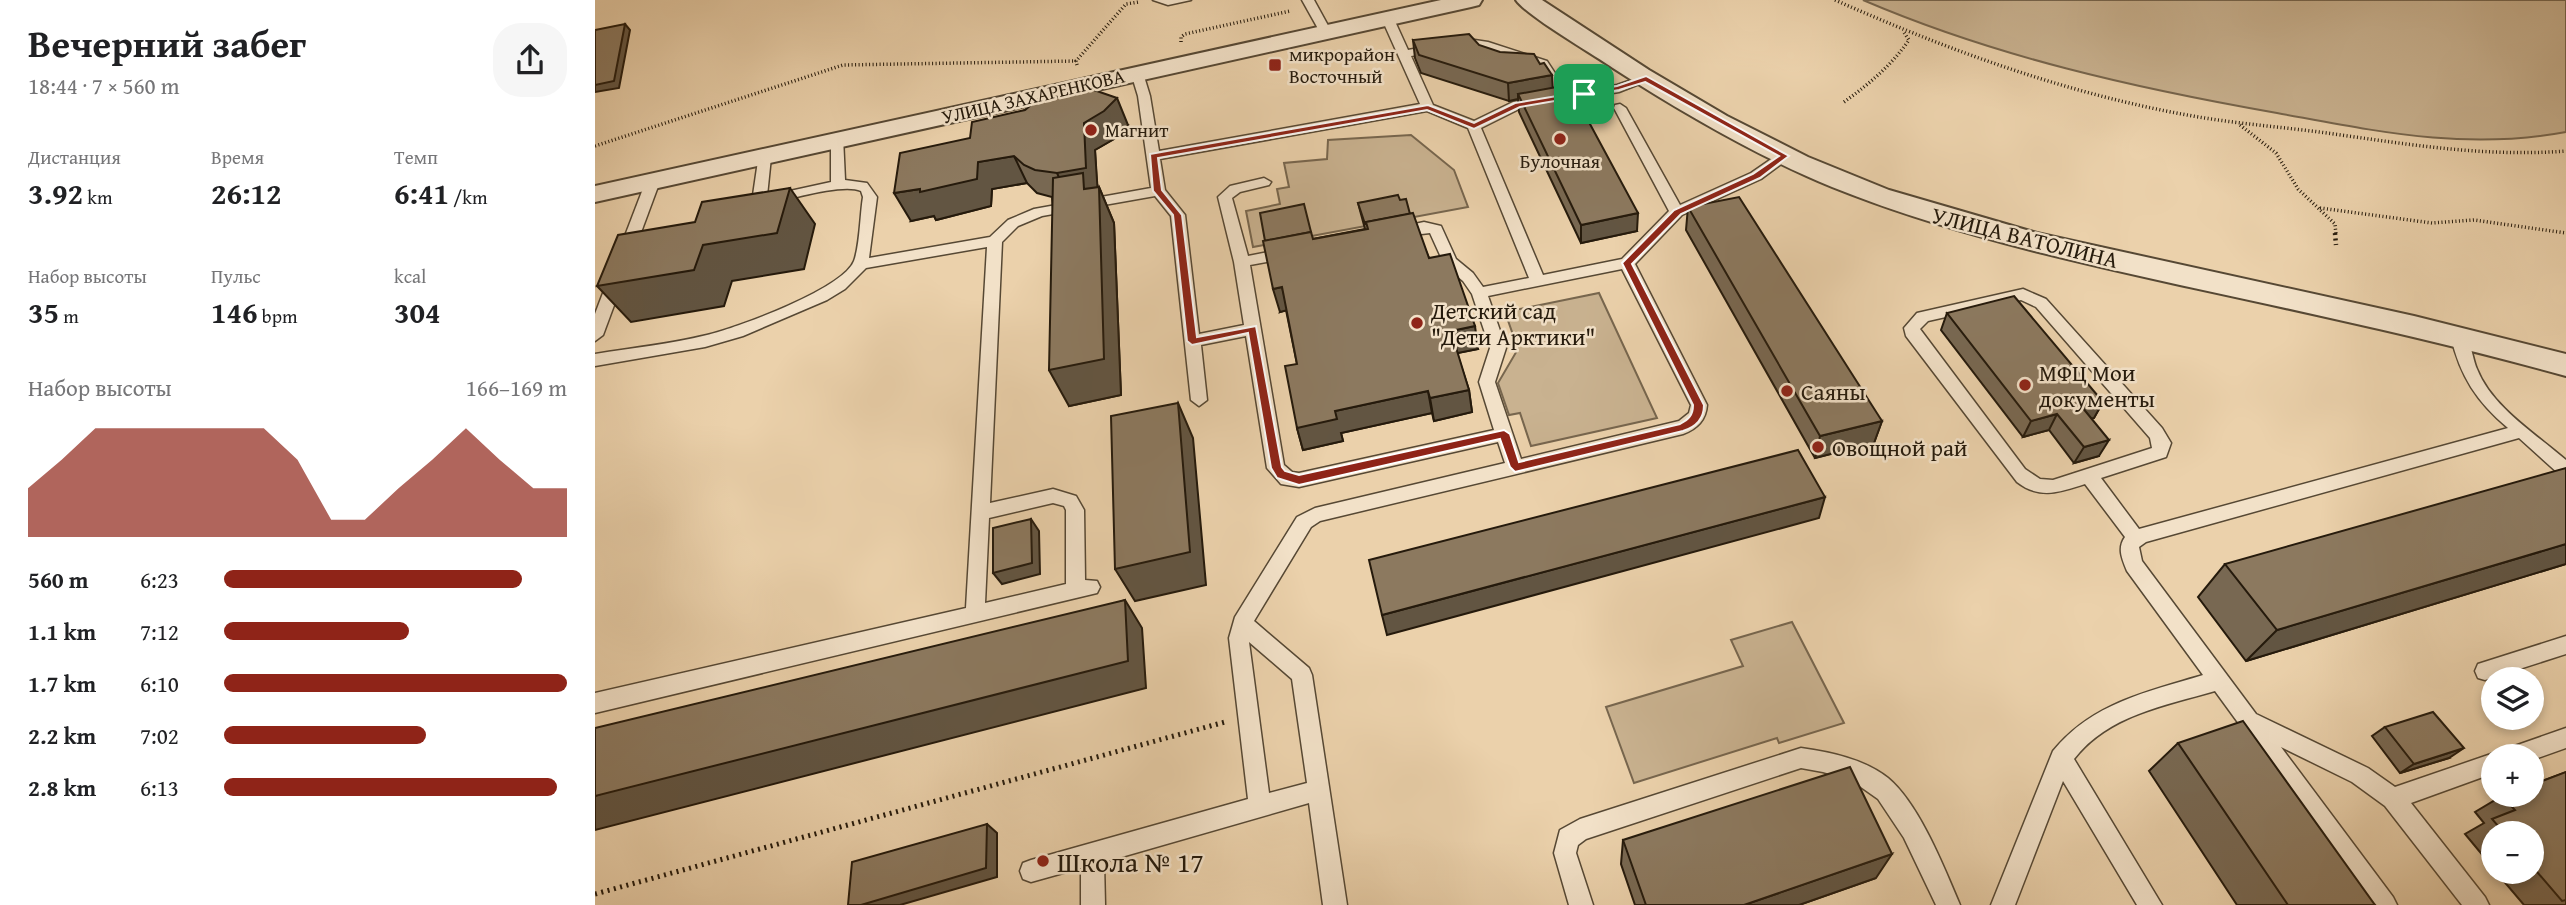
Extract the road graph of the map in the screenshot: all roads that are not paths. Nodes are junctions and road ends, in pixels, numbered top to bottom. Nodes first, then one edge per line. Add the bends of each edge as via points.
1 (1159, 0) edge
2 (1185, 0) edge
3 (1308, 0) edge
4 (1471, 0) edge
5 (1527, 0) edge
6 (1387, 17) junction
7 (1325, 31) junction
8 (1404, 54) junction
9 (1137, 73) junction
10 (1646, 79) junction
11 (1565, 97) junction
12 (1428, 107) junction
13 (1620, 108) dead end
14 (1474, 126) junction
15 (838, 140) junction
16 (764, 156) junction
17 (1153, 156) junction
18 (1785, 156) junction
19 (653, 181) junction
20 (1264, 183) dead end
21 (838, 185) junction
22 (1158, 191) junction
23 (595, 194) edge
24 (1677, 212) junction
25 (1385, 234) edge
26 (995, 241) junction
27 (1307, 249) edge
28 (1242, 262) junction
29 (1627, 263) junction
30 (861, 264) junction
31 (1538, 281) junction
32 (614, 284) junction
33 (595, 288) edge
34 (1479, 293) junction
35 (1252, 329) junction
36 (595, 335) edge
37 (2459, 337) junction
38 (1192, 341) junction
39 (595, 360) edge
40 (2566, 365) edge
41 (1199, 400) dead end
42 (2522, 431) junction
43 (1504, 434) junction
44 (1515, 467) junction
45 (2566, 470) edge
46 (2089, 476) junction
47 (980, 513) junction
48 (2136, 538) junction
49 (975, 614) junction
50 (1242, 623) junction
51 (2566, 645) edge
52 (2497, 667) edge
53 (2219, 680) junction
54 (595, 703) edge
55 (2249, 720) junction
56 (2566, 738) edge
57 (2544, 746) edge
58 (2061, 758) junction
59 (2481, 768) edge
60 (1318, 790) junction
61 (2393, 798) junction
62 (1260, 807) junction
63 (1092, 854) junction
64 (1031, 871) dead end
65 (1093, 905) edge
66 (1335, 905) edge
67 (1581, 905) edge
68 (1948, 905) edge
69 (2003, 905) edge
70 (2150, 905) edge
71 (2385, 905) edge
72 (2477, 905) edge

1 - 2 lane
3 - 7 lane
4 - 6 street, УЛИЦА ЗАХАРЕНКОВА
5 - 10 street, УЛИЦА ВАТОЛИНА
6 - 7 street, УЛИЦА ЗАХАРЕНКОВА
6 - 8 lane
7 - 9 street, УЛИЦА ЗАХАРЕНКОВА
8 - 11 lane via 1468,43 1484,45 1543,64
8 - 12 lane
9 - 15 street, УЛИЦА ЗАХАРЕНКОВА
9 - 17 lane
10 - 11 lane
10 - 18 street, УЛИЦА ВАТОЛИНА
11 - 14 lane via 1518,105
12 - 14 lane
12 - 17 lane
13 - 24 lane
14 - 31 lane
15 - 16 street, УЛИЦА ЗАХАРЕНКОВА
15 - 21 lane
16 - 19 street, УЛИЦА ЗАХАРЕНКОВА
16 - 21 lane via 759,202
17 - 22 lane
18 - 24 lane via 1756,176
18 - 37 street, УЛИЦА ВАТОЛИНА via 1884,197 1998,233
19 - 23 street, УЛИЦА ЗАХАРЕНКОВА
19 - 32 lane
20 - 28 lane via 1235,189 1225,197
21 - 30 lane via 854,184 868,190
22 - 26 lane via 1039,212 1013,223
22 - 38 lane via 1178,215
24 - 29 lane
25 - 34 lane via 1436,229 1450,262
26 - 30 lane
26 - 47 lane
27 - 28 lane
28 - 35 lane
29 - 31 lane
29 - 44 lane via 1699,413 1683,427
30 - 39 lane via 822,296 737,332
31 - 34 lane
32 - 33 lane
32 - 36 lane
34 - 43 lane via 1498,348 1487,382
35 - 38 lane
35 - 43 lane via 1276,468 1287,479
37 - 40 street, УЛИЦА ВАТОЛИНА
37 - 42 lane via 2472,381 2484,398
38 - 41 lane
42 - 45 lane
42 - 48 lane
43 - 44 lane
44 - 50 lane via 1315,515 1304,522
46 - 46 lane via 2160,453 2162,443 2041,303 2023,294 2013,295 1916,322 1914,336 2028,483 2041,488
46 - 48 lane
47 - 49 lane
47 - 49 lane via 1053,496 1070,501 1075,510 1083,588
48 - 53 lane via 2130,544 2134,565
49 - 54 lane
50 - 60 lane via 1301,675
50 - 62 lane via 1239,638
51 - 52 lane
53 - 55 lane
53 - 58 lane via 2118,712 2082,733
55 - 61 lane via 2360,775
55 - 71 lane
56 - 57 lane
58 - 69 lane
58 - 70 lane
59 - 61 lane
60 - 62 lane
60 - 66 lane
61 - 72 lane
62 - 63 lane
63 - 64 lane
63 - 65 lane
67 - 68 lane via 1565,853 1568,838 1580,830 1801,758 1824,761 1872,779 1885,790 1900,810

